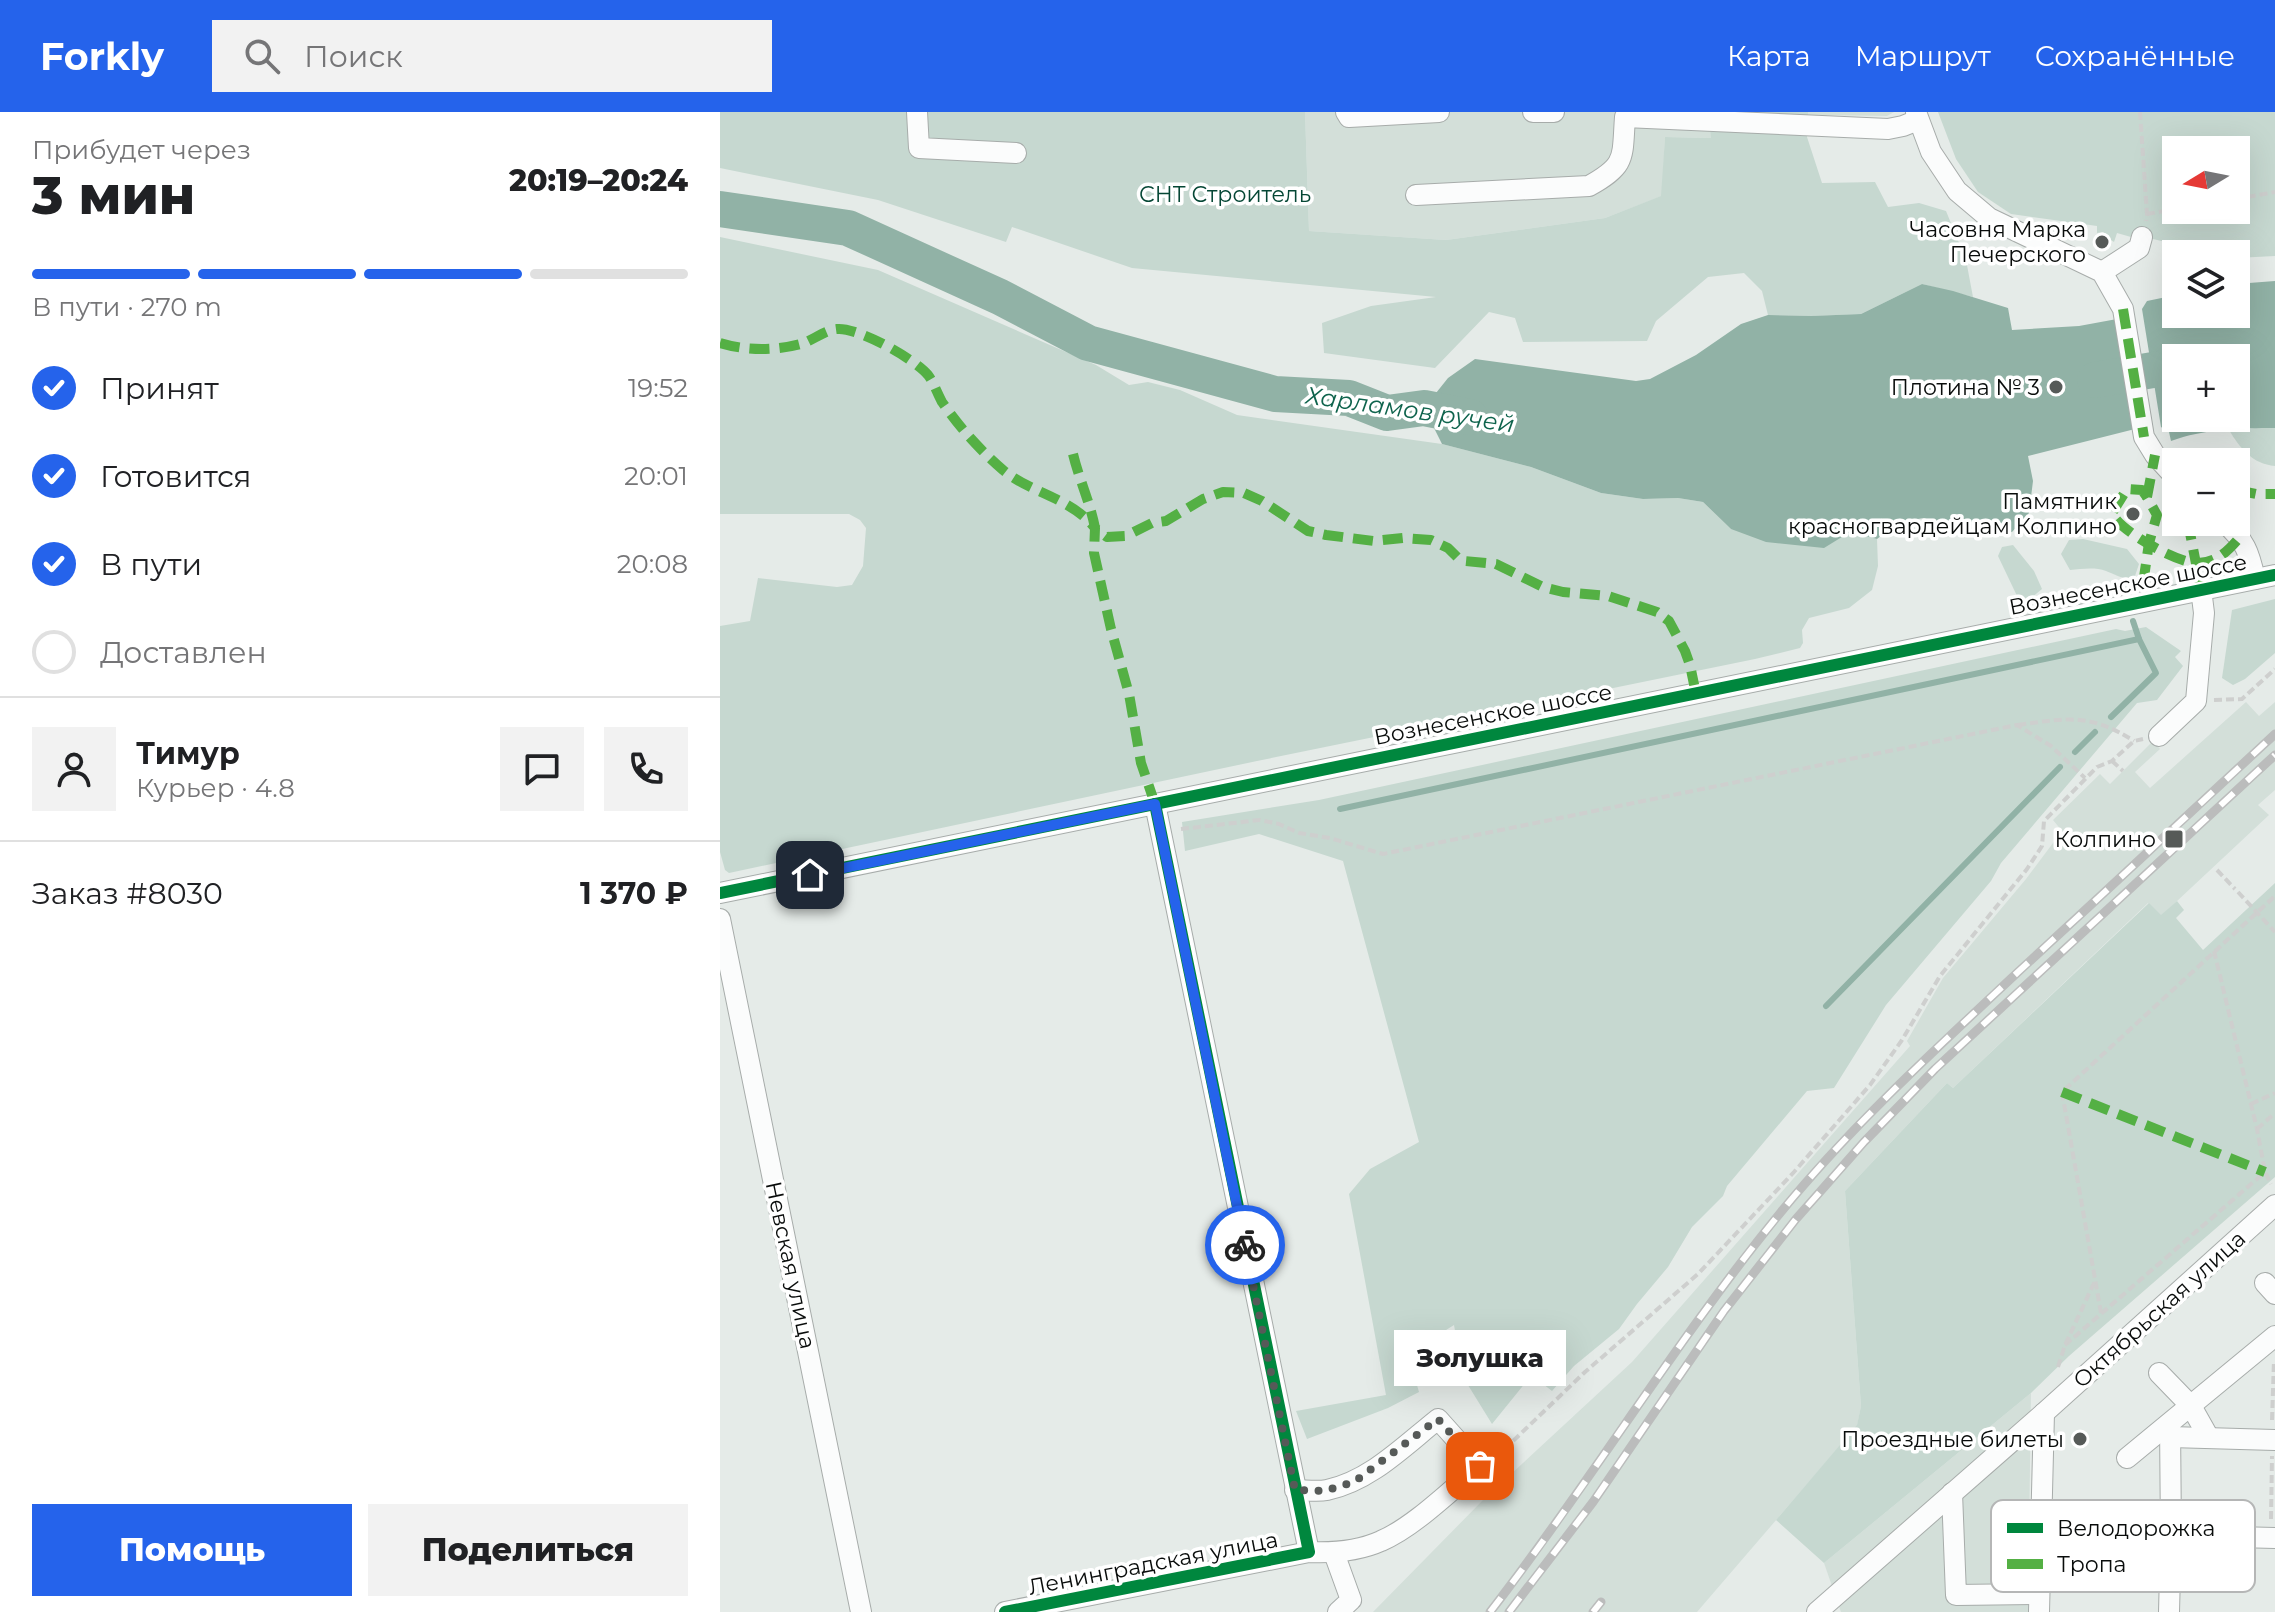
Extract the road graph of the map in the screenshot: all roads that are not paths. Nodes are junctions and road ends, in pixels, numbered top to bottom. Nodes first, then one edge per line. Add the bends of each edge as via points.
1 (917, 112) edge
2 (1346, 112) edge
3 (1439, 112) edge
4 (1533, 112) edge
5 (1554, 112) edge
6 (1624, 115) edge
7 (1917, 116) edge
8 (1834, 119) edge
9 (1016, 153) dead end
10 (1416, 195) dead end
11 (2142, 237) road end
12 (2102, 272) junction
13 (2162, 463) edge
14 (2239, 536) edge
15 (2265, 577) edge
16 (2201, 589) junction
17 (2159, 736) road end
18 (1155, 804) junction
19 (720, 893) edge
20 (720, 919) edge
21 (2275, 1205) edge
22 (2275, 1336) edge
23 (2159, 1373) dead end
24 (2191, 1406) junction
25 (2044, 1413) junction
26 (2170, 1430) junction
27 (2209, 1438) junction
28 (2275, 1440) edge
29 (2127, 1458) dead end
30 (1295, 1490) junction
31 (1952, 1493) junction
32 (2042, 1500) edge
33 (2171, 1500) edge
34 (2255, 1537) edge
35 (2275, 1538) edge
36 (1309, 1552) junction
37 (1334, 1553) junction
38 (2170, 1592) edge
39 (2039, 1603) edge
40 (861, 1612) edge
41 (1005, 1612) edge
42 (1338, 1612) edge
43 (1817, 1612) edge
44 (2169, 1612) edge

1 - 9 street via 919,148
2 - 3 street via 1349,117
4 - 5 street
6 - 8 street
6 - 10 street via 1622,161 1589,186
7 - 8 street via 1888,129
7 - 12 street via 1931,152 1957,191 1989,218
11 - 12 street via 2139,248
12 - 13 street via 2123,309 2144,437
14 - 15 street
15 - 16 street, Вознесенское шоссе
16 - 17 street via 2204,613 2196,701
16 - 18 street, Вознесенское шоссе
18 - 19 street, Вознесенское шоссе
18 - 30 street
20 - 40 street, Невская улица
21 - 25 street, Октябрьская улица
22 - 24 street
23 - 24 street
24 - 26 street
24 - 27 street
25 - 31 street, Октябрьская улица
25 - 32 street
26 - 27 street
26 - 29 street
26 - 33 street
27 - 28 street
30 - 36 street
30 - 37 street, Ленинградская улица via 1324,1491 1354,1482 1438,1419 1480,1466 1382,1541
31 - 39 street via 1956,1595
31 - 43 street, Октябрьская улица
34 - 35 street
36 - 37 street, Ленинградская улица
36 - 41 street, Ленинградская улица
37 - 42 street via 1351,1600
38 - 44 street

